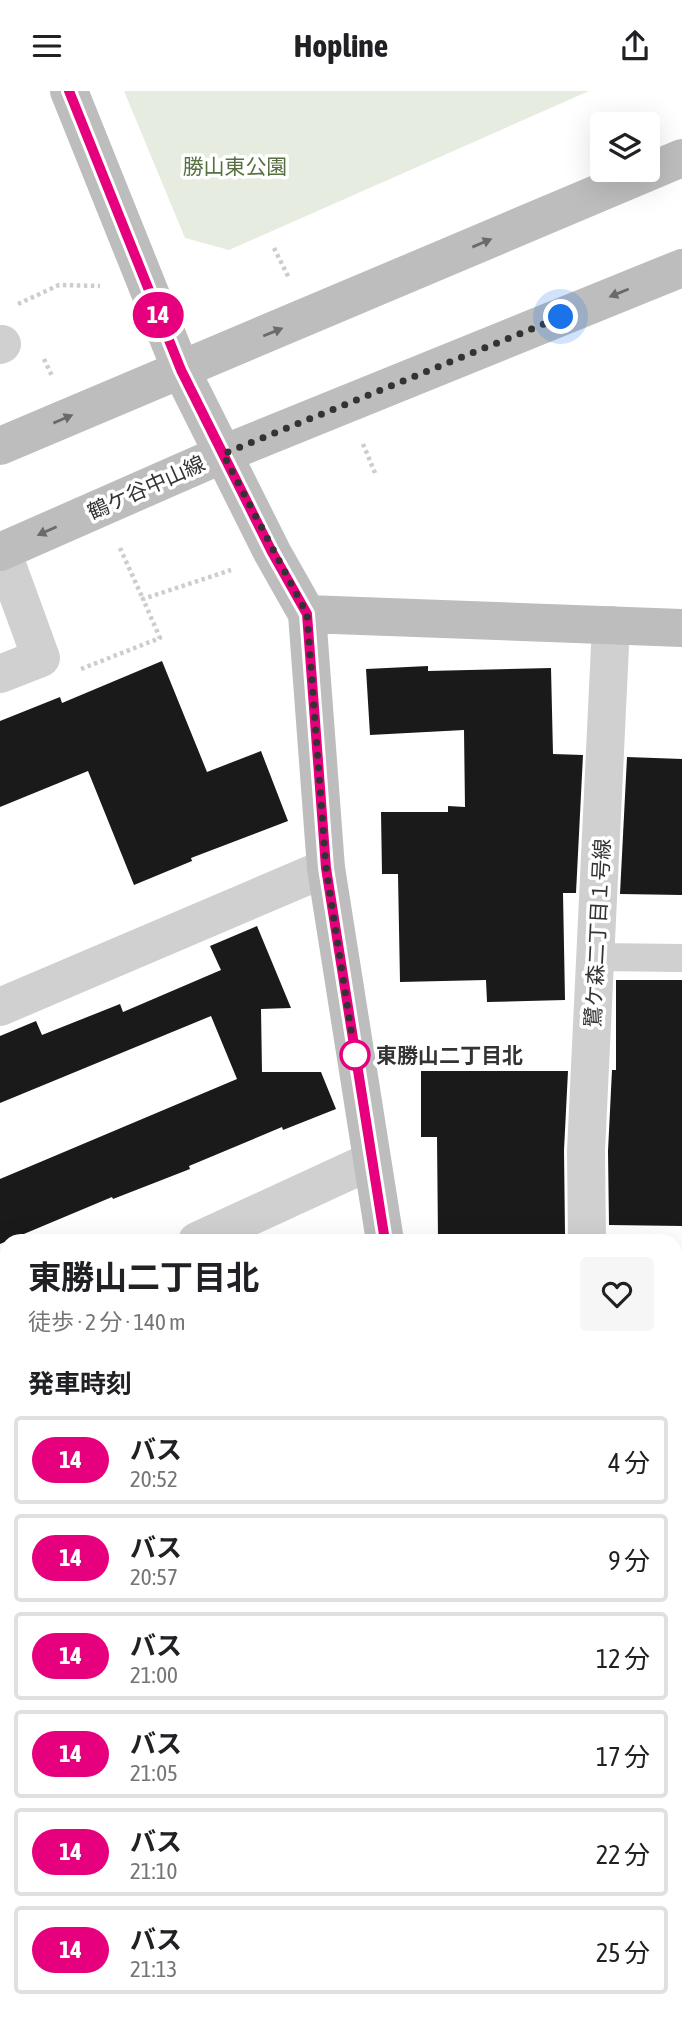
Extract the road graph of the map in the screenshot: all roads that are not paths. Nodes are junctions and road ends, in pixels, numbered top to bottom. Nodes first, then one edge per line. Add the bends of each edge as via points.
1 (69, 91) edge
2 (682, 158) edge
3 (682, 268) edge
4 (181, 370) junction
5 (0, 446) edge
6 (223, 454) junction
7 (1, 552) edge
8 (307, 614) junction
9 (611, 625) junction
10 (682, 628) edge
11 (0, 674) edge
12 (326, 868) junction
13 (596, 957) junction
14 (682, 958) edge
15 (0, 1007) edge
16 (371, 1161) junction
17 (212, 1234) edge
18 (384, 1234) edge
19 (587, 1234) edge

1 - 4 street
4 -> 2 street
3 -> 6 street, 鶴ケ谷中山線
5 -> 4 street
4 - 6 street
6 -> 7 street, 鶴ケ谷中山線
6 - 8 street
7 - 11 street via 41,658
8 - 9 street
8 - 12 street
9 - 10 street
9 - 13 street, 鷺ケ森二丁目１号線
12 - 15 street
12 - 16 street
13 - 14 lane
13 - 19 street, 鷺ケ森二丁目１号線 via 586,1151
16 - 17 street
16 - 18 street

